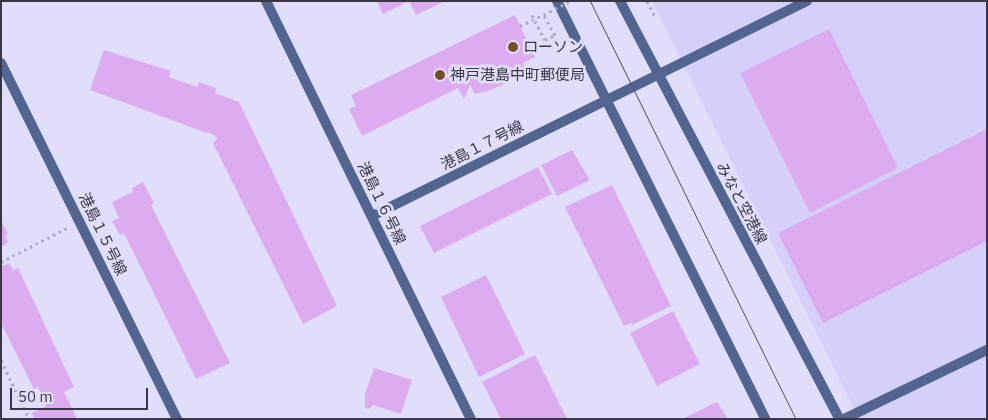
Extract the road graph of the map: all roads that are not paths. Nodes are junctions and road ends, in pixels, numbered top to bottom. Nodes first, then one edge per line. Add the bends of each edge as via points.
1 (266, 1) edge
2 (557, 1) edge
3 (620, 1) edge
4 (807, 1) edge
5 (1, 63) edge
6 (658, 76) junction
7 (605, 100) junction
8 (372, 216) junction
9 (987, 350) edge
10 (177, 419) edge
11 (470, 419) edge
12 (765, 419) edge
13 (838, 419) edge
14 (844, 419) edge

1 - 8 street, 港島１６号線
2 - 7 street
3 - 6 street, みなと空港線
4 - 6 street, 港島１７号線
5 - 10 street, 港島１５号線
6 - 7 street, 港島１７号線
6 - 13 street, みなと空港線
7 - 8 street, 港島１７号線
7 - 12 street
8 - 11 street, 港島１６号線
9 - 14 street

